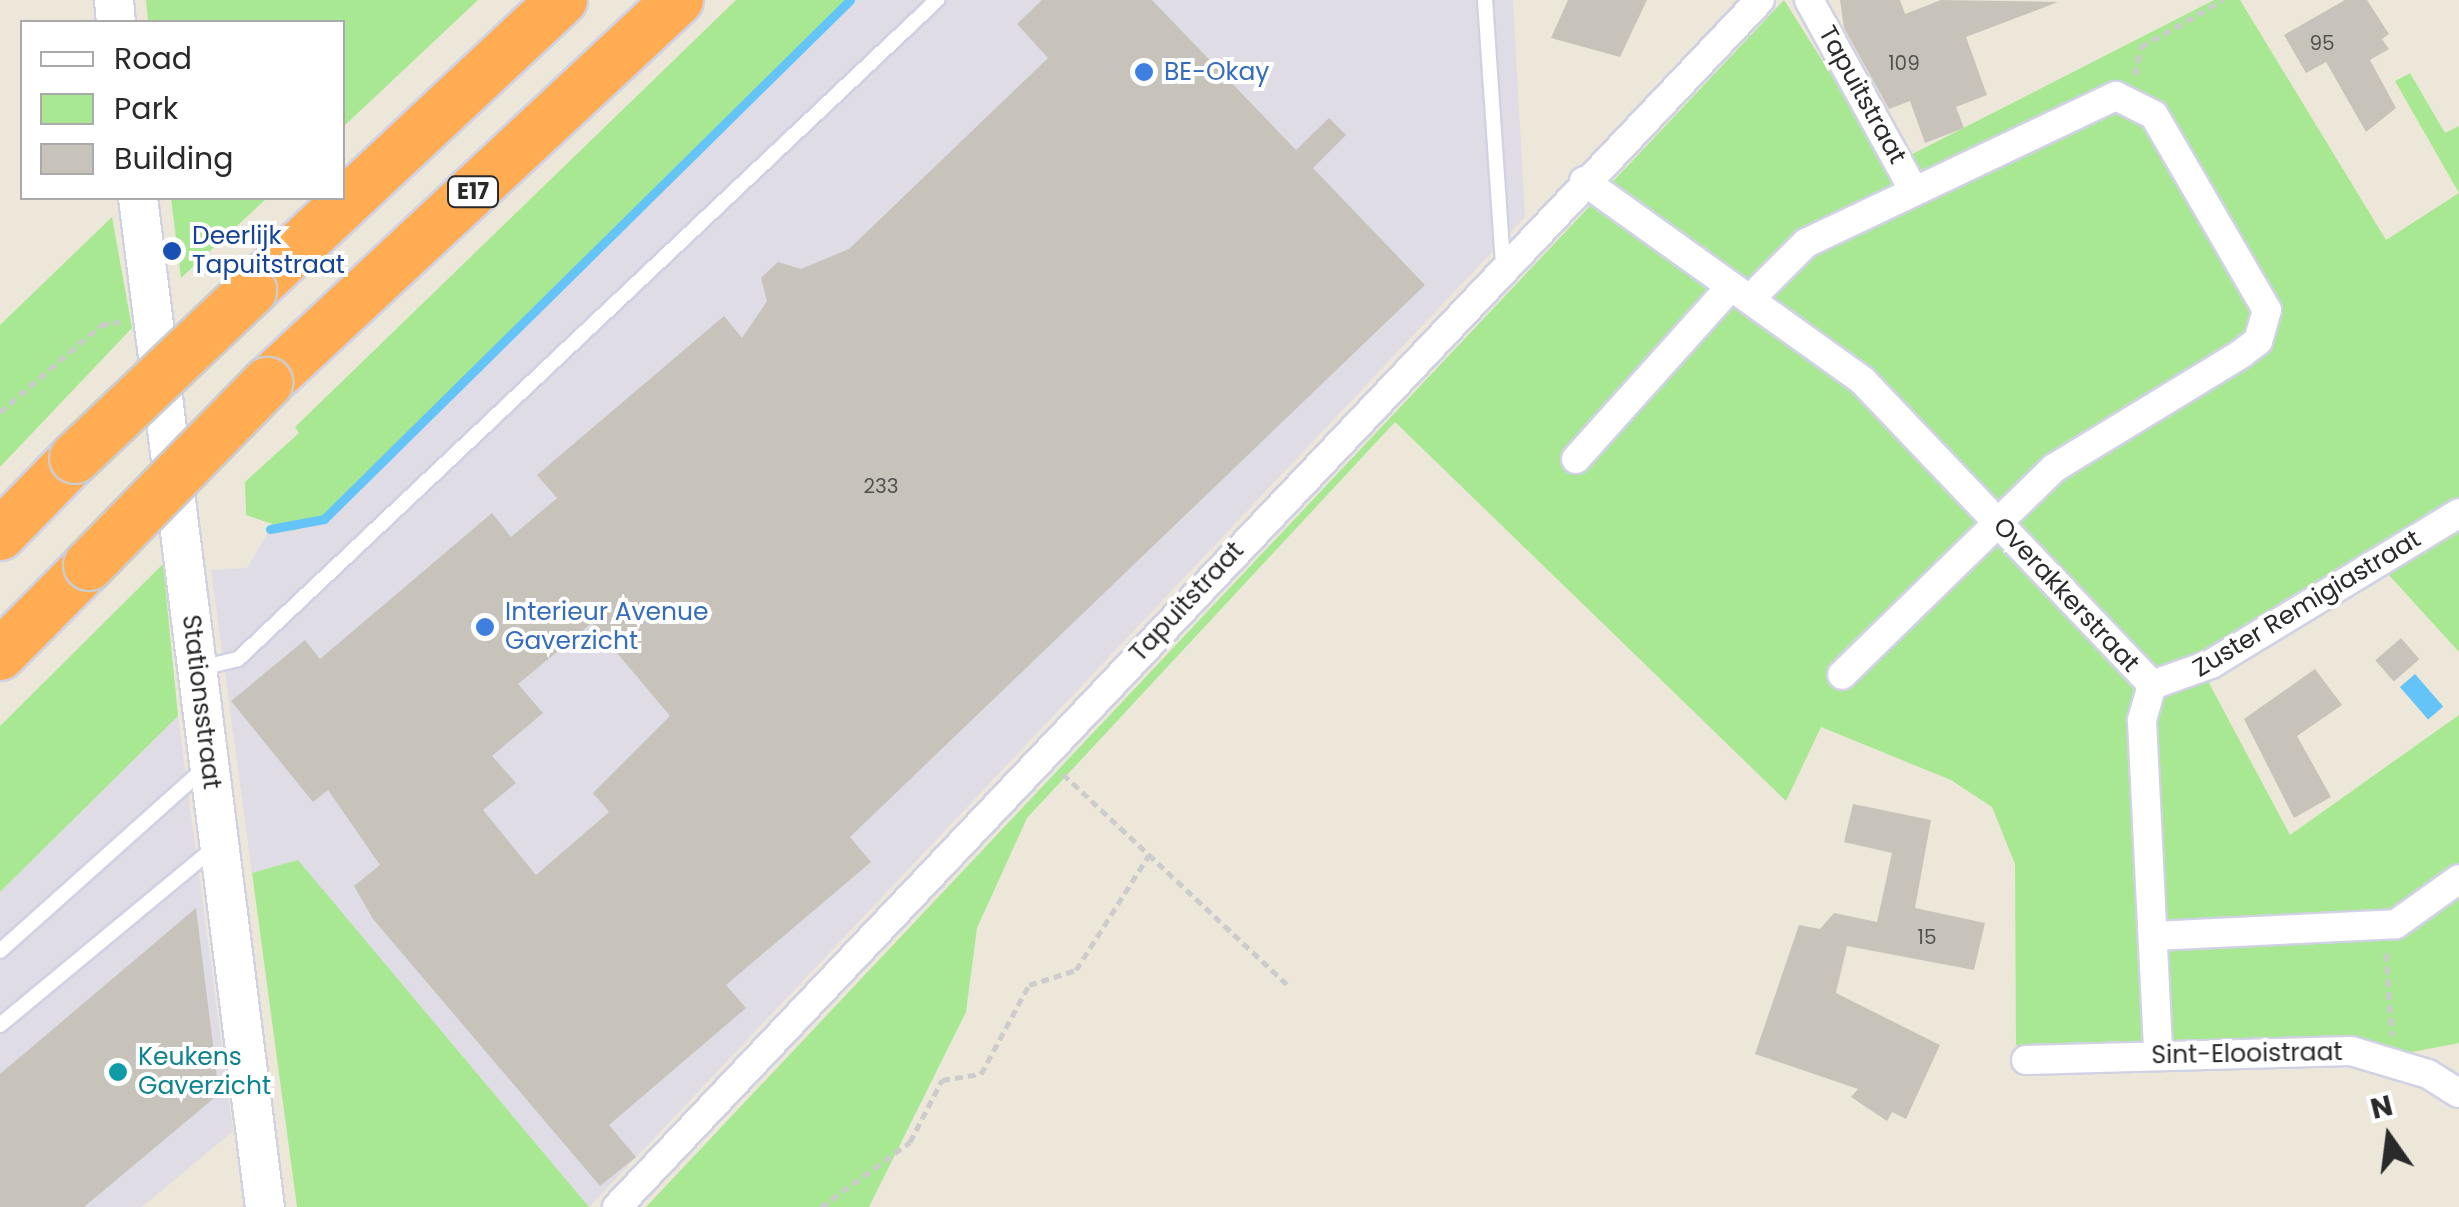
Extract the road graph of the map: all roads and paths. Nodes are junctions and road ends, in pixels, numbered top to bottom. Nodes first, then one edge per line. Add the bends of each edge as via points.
1 (562, 0) edge
2 (678, 0) edge
3 (936, 0) edge
4 (1485, 0) edge
5 (1760, 0) edge
6 (1809, 0) edge
7 (2223, 0) edge
8 (2130, 98) junction
9 (1584, 180) junction
10 (1914, 190) junction
11 (138, 200) edge
12 (1502, 264) junction
13 (1740, 293) junction
14 (154, 323) junction
15 (0, 412) edge
16 (1576, 459) dead end
17 (2459, 513) edge
18 (1996, 522) junction
19 (0, 535) edge
20 (0, 655) edge
21 (196, 669) junction
22 (1842, 675) dead end
23 (2152, 686) junction
24 (1042, 755) junction
25 (210, 764) junction
26 (220, 844) junction
27 (1150, 856) junction
28 (2459, 879) edge
29 (2382, 926) junction
30 (2152, 936) junction
31 (0, 952) edge
32 (1286, 984) dead end
33 (0, 1025) edge
34 (2158, 1054) junction
35 (2390, 1059) junction
36 (2026, 1060) dead end
37 (2459, 1094) edge
38 (265, 1207) edge
39 (617, 1207) edge
40 (822, 1207) edge

1 - 19 highway, bridge
2 - 20 highway, E17, bridge via 267,383
3 - 21 lane via 238,659
4 - 12 lane
5 - 9 street, Tapuitstraat
6 - 10 street, Tapuitstraat
7 - 8 path via 2141,47
8 - 10 street via 2100,99
8 - 18 street via 2154,115 2259,294 2265,326 2241,354 2054,468
9 - 12 street, Tapuitstraat
9 - 13 street, Overakkerstraat
10 - 13 street via 1806,243
11 - 14 street, Stationsstraat
12 - 24 street, Tapuitstraat
13 - 16 street
13 - 18 street, Overakkerstraat via 1862,380
14 - 15 path via 101,325
14 - 21 street, Stationsstraat
17 - 23 street, Zuster Remigiastraat via 2211,664
18 - 22 street
18 - 23 street, Overakkerstraat
21 - 25 street, Stationsstraat
23 - 30 street, Overakkerstraat via 2142,721
24 - 27 path
24 - 39 street, Tapuitstraat
25 - 26 street, Stationsstraat
25 - 31 lane
26 - 33 lane
26 - 38 street, Stationsstraat
27 - 32 path
27 - 40 path via 1076,970 1030,985 981,1074 942,1080 910,1142
28 - 29 street
29 - 30 street
29 - 35 path
30 - 34 street, Overakkerstraat
34 - 35 street, Sint-Elooistraat via 2302,1048
34 - 36 street, Sint-Elooistraat
35 - 37 street, Sint-Elooistraat

